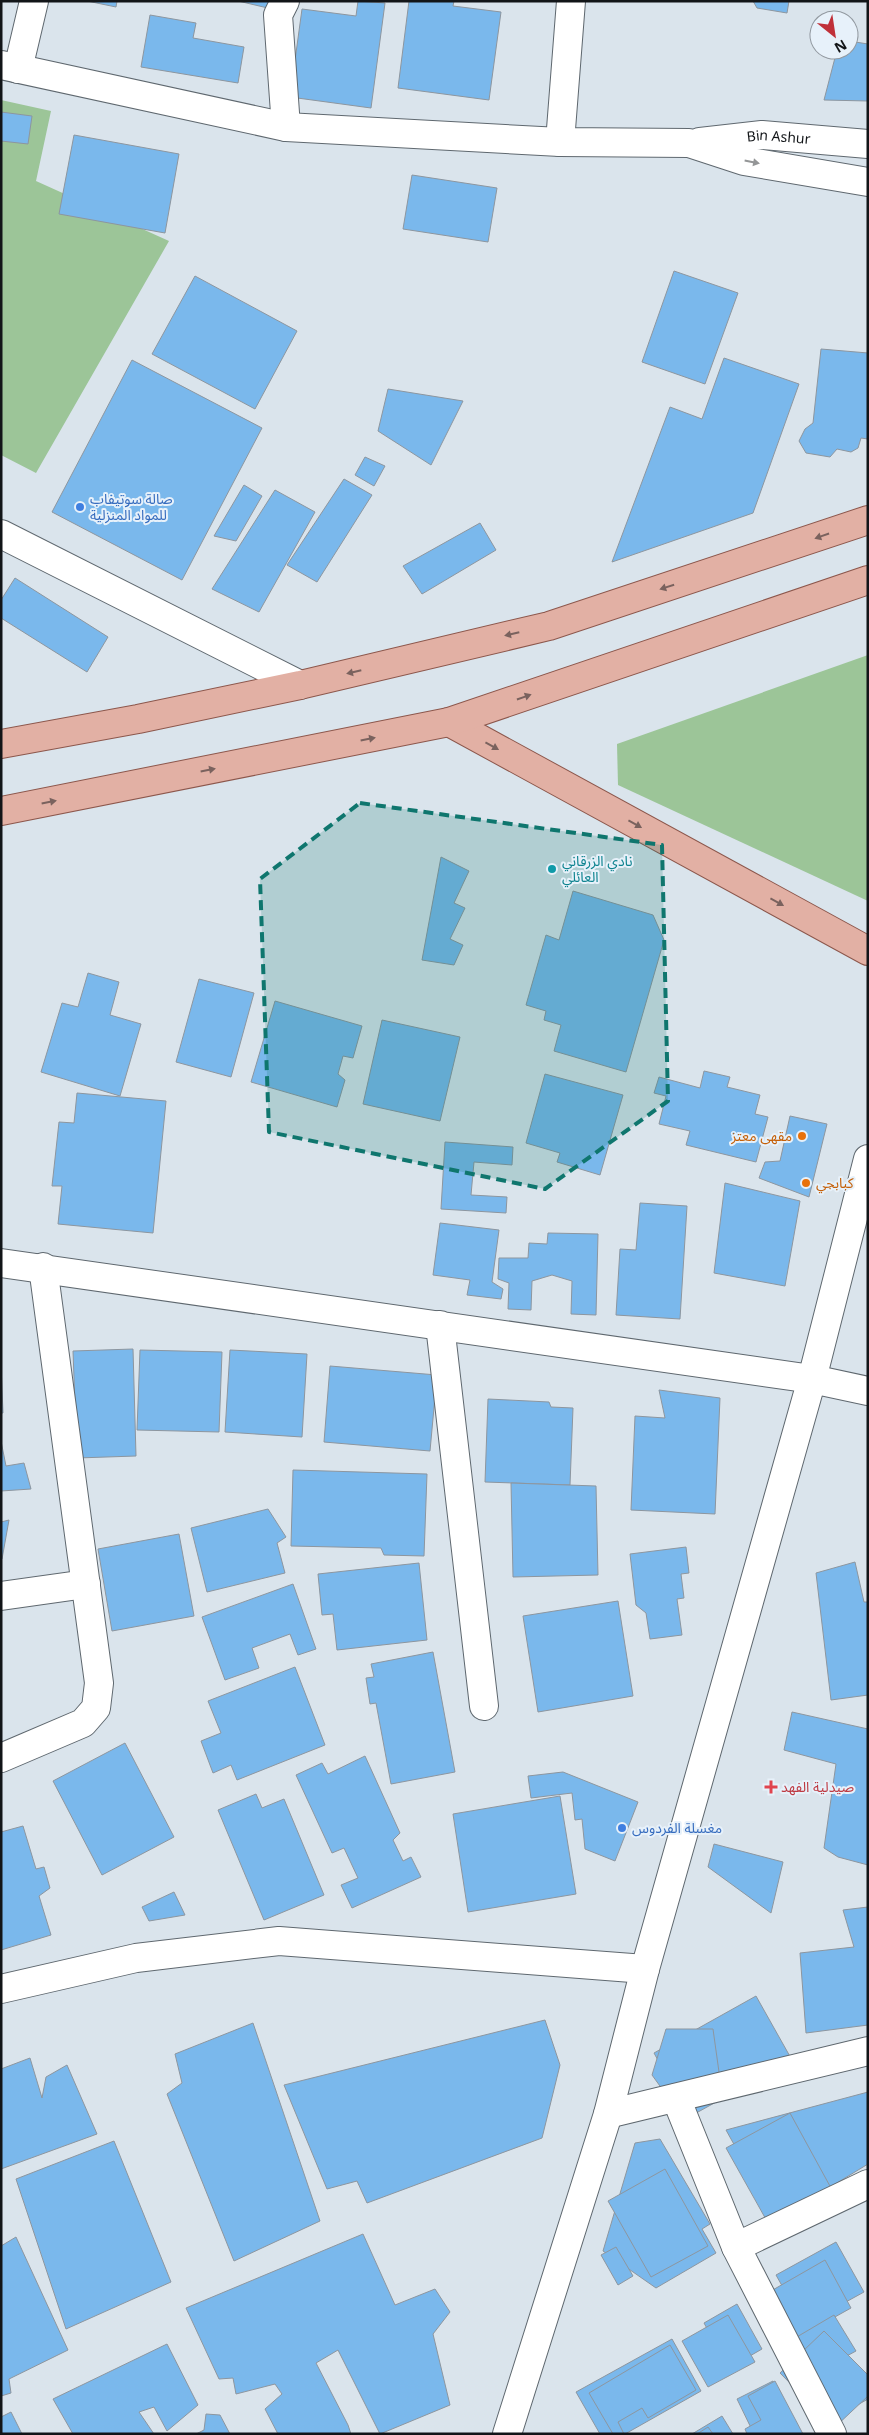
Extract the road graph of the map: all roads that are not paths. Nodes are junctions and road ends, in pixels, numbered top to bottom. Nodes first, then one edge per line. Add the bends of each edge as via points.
1 (34, 1) edge
2 (285, 1) edge
3 (571, 1) edge
4 (10, 67) edge
5 (286, 127) junction
6 (560, 142) junction
7 (689, 143) junction
8 (868, 144) edge
9 (868, 182) edge
10 (868, 520) edge
11 (1, 534) edge
12 (868, 580) edge
13 (300, 685) junction
14 (450, 722) junction
15 (1, 744) edge
16 (1, 811) edge
17 (868, 951) edge
18 (868, 1159) edge
19 (1, 1263) edge
20 (43, 1267) junction
21 (440, 1325) junction
22 (812, 1379) junction
23 (868, 1391) edge
24 (86, 1584) junction
25 (1, 1596) edge
26 (484, 1706) dead end
27 (1, 1758) edge
28 (645, 1968) junction
29 (1, 1989) edge
30 (868, 2051) edge
31 (676, 2098) junction
32 (608, 2114) junction
33 (868, 2184) edge
34 (736, 2247) junction
35 (510, 2432) edge
36 (832, 2434) edge

1 - 4 street
2 - 5 street via 278,14
3 - 6 street
4 - 5 street
5 - 6 street
6 - 7 street
7 - 8 street, Bin Ashur via 762,136
7 -> 9 street via 744,161
10 -> 13 main road via 549,626
11 - 13 street
14 -> 12 main road
13 - 15 main road
16 -> 14 main road
14 -> 17 main road
18 - 22 street
19 - 20 street
20 - 21 street
20 - 24 street
21 - 22 street
21 - 26 street
22 - 23 street
22 - 28 street
24 - 25 street
24 - 27 street via 99,1683 96,1708 83,1723
28 - 29 street via 279,1941 136,1958
28 - 32 street
30 - 31 street
31 - 32 street
31 - 34 street
32 - 35 street
33 - 34 street
34 - 36 street

